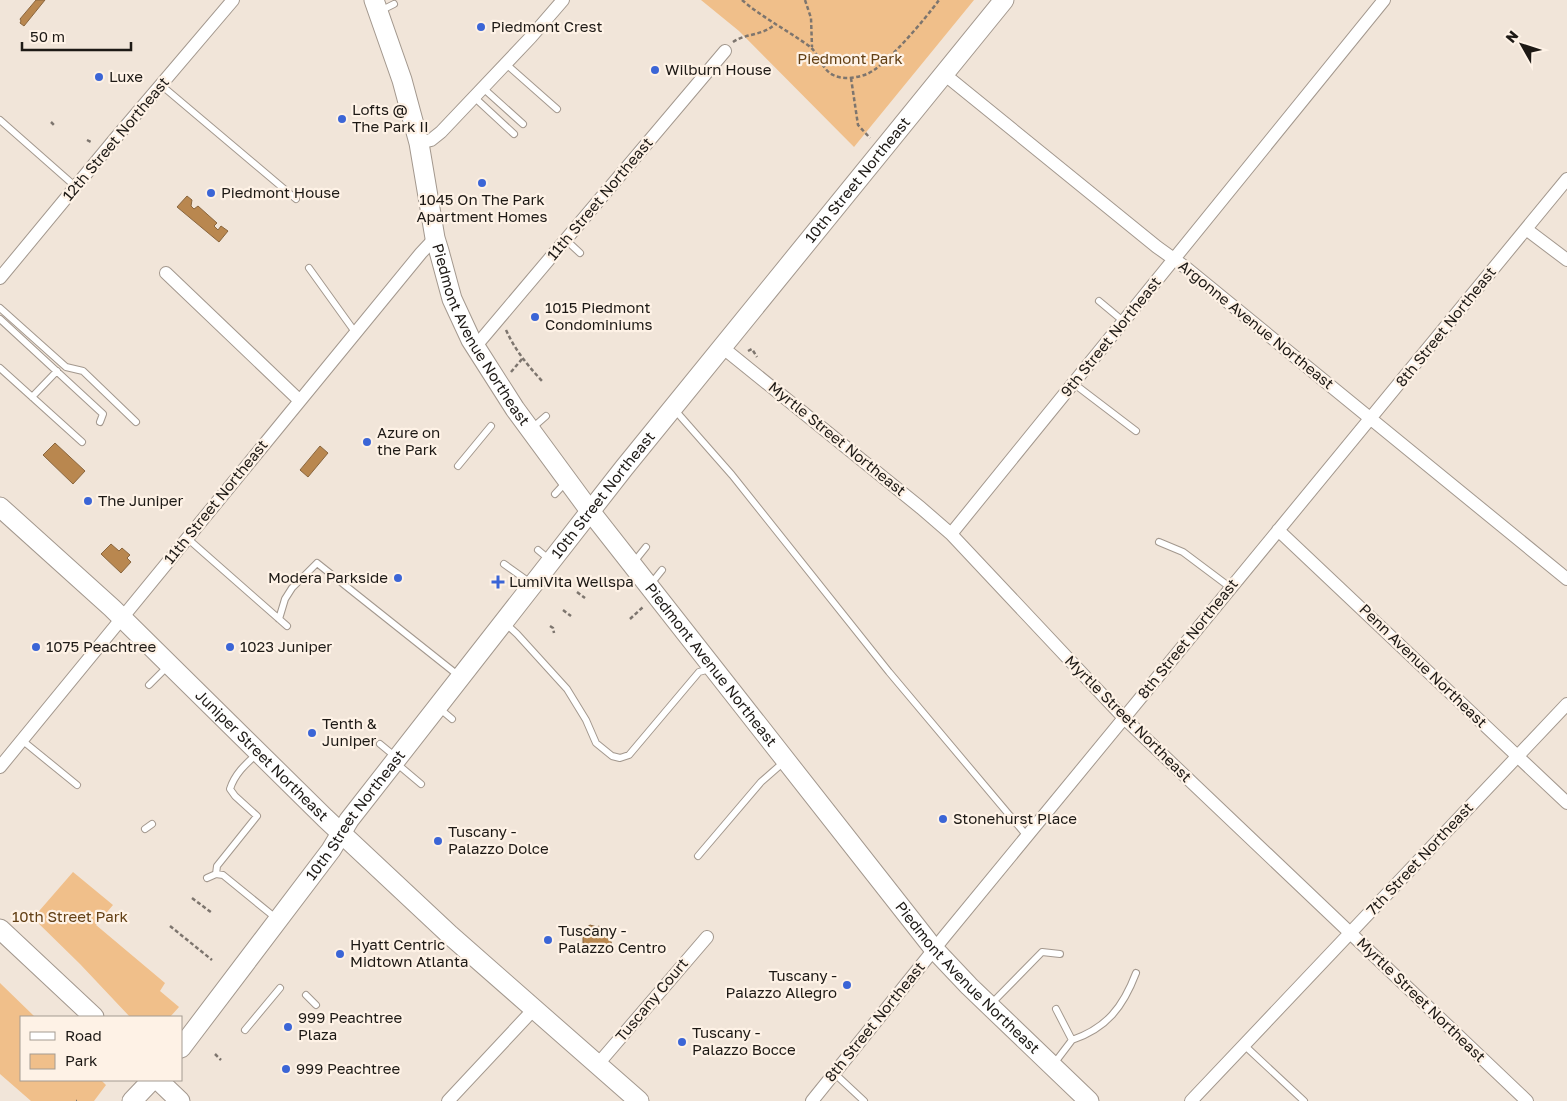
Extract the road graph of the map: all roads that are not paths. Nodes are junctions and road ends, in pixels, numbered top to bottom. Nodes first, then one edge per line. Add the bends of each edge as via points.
1 (234, 0) edge
2 (563, 0) edge
3 (1004, 0) edge
4 (1384, 0) edge
5 (382, 5) edge
6 (725, 51) road end
7 (506, 64) junction
8 (944, 74) junction
9 (161, 86) junction
10 (479, 93) junction
11 (558, 109) dead end
12 (0, 120) edge
13 (523, 124) dead end
14 (514, 134) dead end
15 (419, 143) junction
16 (1567, 179) edge
17 (76, 187) junction
18 (296, 199) dead end
19 (1526, 229) junction
20 (435, 238) junction
21 (566, 240) junction
22 (580, 253) dead end
23 (1174, 258) junction
24 (1567, 260) edge
25 (309, 268) dead end
26 (166, 273) dead end
27 (0, 278) edge
28 (1099, 301) dead end
29 (0, 308) edge
30 (0, 319) edge
31 (1123, 321) junction
32 (355, 332) junction
33 (475, 347) junction
34 (722, 347) junction
35 (0, 368) edge
36 (57, 371) junction
37 (1073, 383) junction
38 (32, 397) junction
39 (300, 400) junction
40 (672, 408) junction
41 (546, 416) dead end
42 (1370, 418) junction
43 (100, 422) dead end
44 (136, 422) dead end
45 (491, 426) dead end
46 (530, 430) junction
47 (1136, 431) dead end
48 (82, 442) dead end
49 (458, 466) dead end
50 (567, 480) junction
51 (555, 494) dead end
52 (0, 507) edge
53 (590, 511) junction
54 (1278, 530) junction
55 (951, 534) junction
56 (187, 538) junction
57 (1159, 542) dead end
58 (646, 547) dead end
59 (504, 564) dead end
60 (632, 564) junction
61 (662, 570) dead end
62 (1567, 579) edge
63 (533, 585) junction
64 (649, 586) junction
65 (1231, 588) junction
66 (122, 618) junction
67 (279, 619) junction
68 (505, 623) junction
69 (287, 626) dead end
70 (169, 664) junction
71 (714, 668) junction
72 (461, 678) junction
73 (150, 685) dead end
74 (1567, 704) edge
75 (1124, 718) junction
76 (23, 741) junction
77 (380, 744) dead end
78 (259, 752) junction
79 (1518, 756) junction
80 (396, 761) junction
81 (786, 761) junction
82 (0, 767) edge
83 (422, 784) dead end
84 (77, 785) dead end
85 (1567, 803) edge
86 (152, 824) dead end
87 (145, 829) dead end
88 (341, 833) junction
89 (1027, 836) junction
90 (698, 856) dead end
91 (216, 874) junction
92 (207, 878) dead end
93 (278, 920) junction
94 (0, 929) edge
95 (1350, 933) junction
96 (707, 937) dead end
97 (934, 949) junction
98 (1060, 954) dead end
99 (1136, 973) dead end
100 (280, 988) dead end
101 (306, 996) dead end
102 (316, 1005) dead end
103 (990, 1006) junction
104 (534, 1009) junction
105 (1056, 1009) dead end
106 (93, 1016) edge
107 (244, 1030) dead end
108 (1072, 1040) junction
109 (1244, 1045) junction
110 (182, 1047) edge
111 (598, 1064) junction
112 (1052, 1066) junction
113 (834, 1073) junction
114 (151, 1081) edge
115 (159, 1081) edge
116 (132, 1101) edge
117 (180, 1101) edge
118 (448, 1101) edge
119 (639, 1101) edge
120 (812, 1101) edge
121 (864, 1101) edge
122 (1089, 1101) edge
123 (1191, 1101) edge
124 (1304, 1101) edge
125 (1527, 1101) edge

1 - 9 street, 12th Street Northeast
2 - 7 street
3 - 8 main road, 10th Street Northeast
4 - 23 street, 9th Street Northeast
5 - 15 main road, Piedmont Avenue Northeast
6 - 21 street, 11th Street Northeast
7 - 10 street
7 - 11 lane
8 - 23 street, Argonne Avenue Northeast via 1156,247
8 - 34 main road, 10th Street Northeast
9 - 17 street, 12th Street Northeast
9 - 18 lane
10 - 13 lane
10 - 14 lane
10 - 15 street via 441,132 431,140
12 - 17 lane
15 - 20 main road, Piedmont Avenue Northeast
16 - 19 street, 8th Street Northeast
17 - 27 street, 12th Street Northeast
19 - 24 street
19 - 42 street, 8th Street Northeast
20 - 32 street, 11th Street Northeast
20 - 33 main road, Piedmont Avenue Northeast via 452,299
21 - 22 lane
21 - 33 street, 11th Street Northeast
23 - 31 street, 9th Street Northeast
23 - 42 street, Argonne Avenue Northeast
25 - 32 lane
26 - 39 street
28 - 31 lane
29 - 44 lane via 66,367 83,372
30 - 36 lane
31 - 37 street, 9th Street Northeast
32 - 39 street, 11th Street Northeast
33 - 46 main road, Piedmont Avenue Northeast
34 - 40 main road, 10th Street Northeast
34 - 55 street, Myrtle Street Northeast
35 - 38 lane
36 - 38 lane
36 - 43 lane via 103,414
37 - 47 lane
37 - 55 street, 9th Street Northeast
38 - 48 lane
39 - 56 street, 11th Street Northeast
40 - 53 main road, 10th Street Northeast
40 - 89 lane via 732,475 889,672
41 - 46 lane
42 - 54 street, 8th Street Northeast
42 - 62 street, Argonne Avenue Northeast
45 - 49 lane
46 - 50 main road, Piedmont Avenue Northeast
50 - 51 lane
50 - 53 main road, Piedmont Avenue Northeast
52 - 66 main road, Juniper Street Northeast
53 - 60 main road, Piedmont Avenue Northeast
53 - 63 main road, 10th Street Northeast via 545,555
54 - 65 street, 8th Street Northeast
54 - 79 street, Penn Avenue Northeast
55 - 75 street, Myrtle Street Northeast
56 - 66 street, 11th Street Northeast
56 - 67 lane
57 - 65 lane via 1183,552
58 - 60 lane
59 - 63 lane
60 - 64 main road, Piedmont Avenue Northeast
61 - 64 lane
63 - 68 main road, 10th Street Northeast
64 - 71 main road, Piedmont Avenue Northeast
65 - 75 street, 8th Street Northeast
66 - 70 main road, Juniper Street Northeast
66 - 76 street, 11th Street Northeast
67 - 69 lane
67 - 72 lane via 292,588 316,563
68 - 71 lane via 567,689 596,743 612,756 620,758 628,755 699,672
68 - 72 main road, 10th Street Northeast
70 - 73 lane
70 - 78 main road, Juniper Street Northeast
71 - 81 main road, Piedmont Avenue Northeast
72 - 80 main road, 10th Street Northeast via 445,714
74 - 79 street, 7th Street Northeast
75 - 89 street, 8th Street Northeast
75 - 95 street, Myrtle Street Northeast
76 - 82 street, 11th Street Northeast
76 - 84 lane
77 - 80 lane
78 - 88 main road, Juniper Street Northeast
78 - 91 lane via 240,771 230,788 258,816 217,866
79 - 85 street, Penn Avenue Northeast
79 - 95 street, 7th Street Northeast
80 - 83 lane
80 - 88 main road, 10th Street Northeast
81 - 90 lane via 761,782
81 - 97 main road, Piedmont Avenue Northeast
86 - 87 lane
88 - 93 main road, 10th Street Northeast
88 - 104 main road, Juniper Street Northeast
89 - 97 street, 8th Street Northeast
91 - 92 lane
91 - 93 lane via 231,881
93 - 110 main road, 10th Street Northeast
94 - 106 main road
95 - 109 street, 7th Street Northeast
95 - 125 street, Myrtle Street Northeast
96 - 111 street, Tuscany Court
97 - 103 main road, Piedmont Avenue Northeast
97 - 113 street, 8th Street Northeast
98 - 103 lane via 1042,952
99 - 108 lane via 1128,995 1113,1014 1088,1035
100 - 107 lane
101 - 102 lane
103 - 112 main road, Piedmont Avenue Northeast
104 - 111 main road, Juniper Street Northeast
104 - 118 street
105 - 108 lane
108 - 112 lane
109 - 123 street, 7th Street Northeast
109 - 124 lane
111 - 119 main road, Juniper Street Northeast
112 - 122 main road, Piedmont Avenue Northeast
113 - 120 street, 8th Street Northeast
113 - 121 lane
114 - 116 main road
115 - 117 main road

